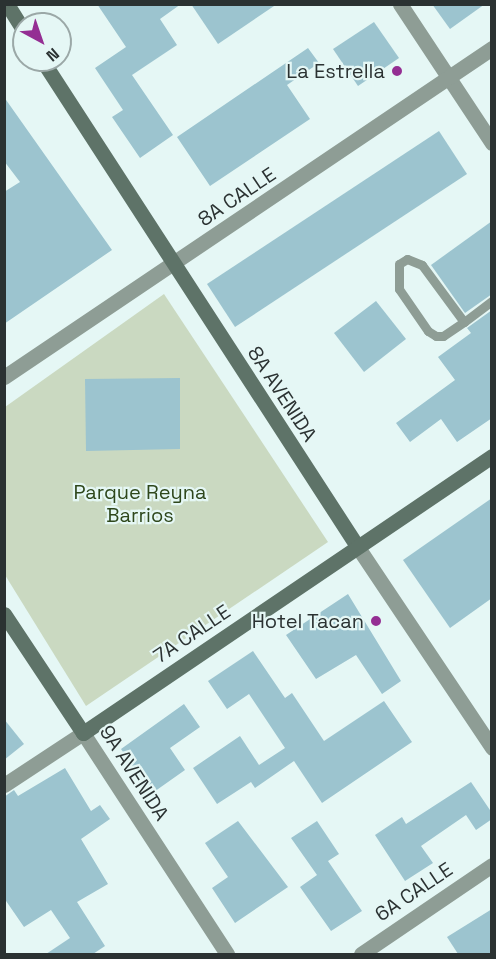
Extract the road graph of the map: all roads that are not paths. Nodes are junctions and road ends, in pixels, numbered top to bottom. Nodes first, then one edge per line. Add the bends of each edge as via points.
1 (400, 4) edge
2 (492, 48) edge
3 (50, 72) edge
4 (447, 79) junction
5 (492, 143) edge
6 (172, 267) junction
7 (492, 301) edge
8 (464, 322) junction
9 (4, 378) edge
10 (492, 456) edge
11 (357, 546) junction
12 (4, 614) edge
13 (82, 734) junction
14 (492, 748) edge
15 (4, 785) edge
16 (492, 865) edge
17 (228, 954) edge
18 (361, 954) edge

1 - 4 street
2 - 4 street, 8A CALLE
3 - 6 street, 8A AVENIDA
4 - 5 street
4 - 6 street, 8A CALLE
6 - 9 street, 8A CALLE
6 - 11 street, 8A AVENIDA
7 - 8 lane
8 - 8 lane via 443,336 428,331 399,289 399,264 407,259 422,265
10 - 11 street, 7A CALLE
11 - 13 street, 7A CALLE
11 - 14 street, 8A AVENIDA
12 - 13 street, 9A AVENIDA
13 - 15 street, 7A CALLE
13 - 17 street, 9A AVENIDA
16 - 18 street, 6A CALLE

